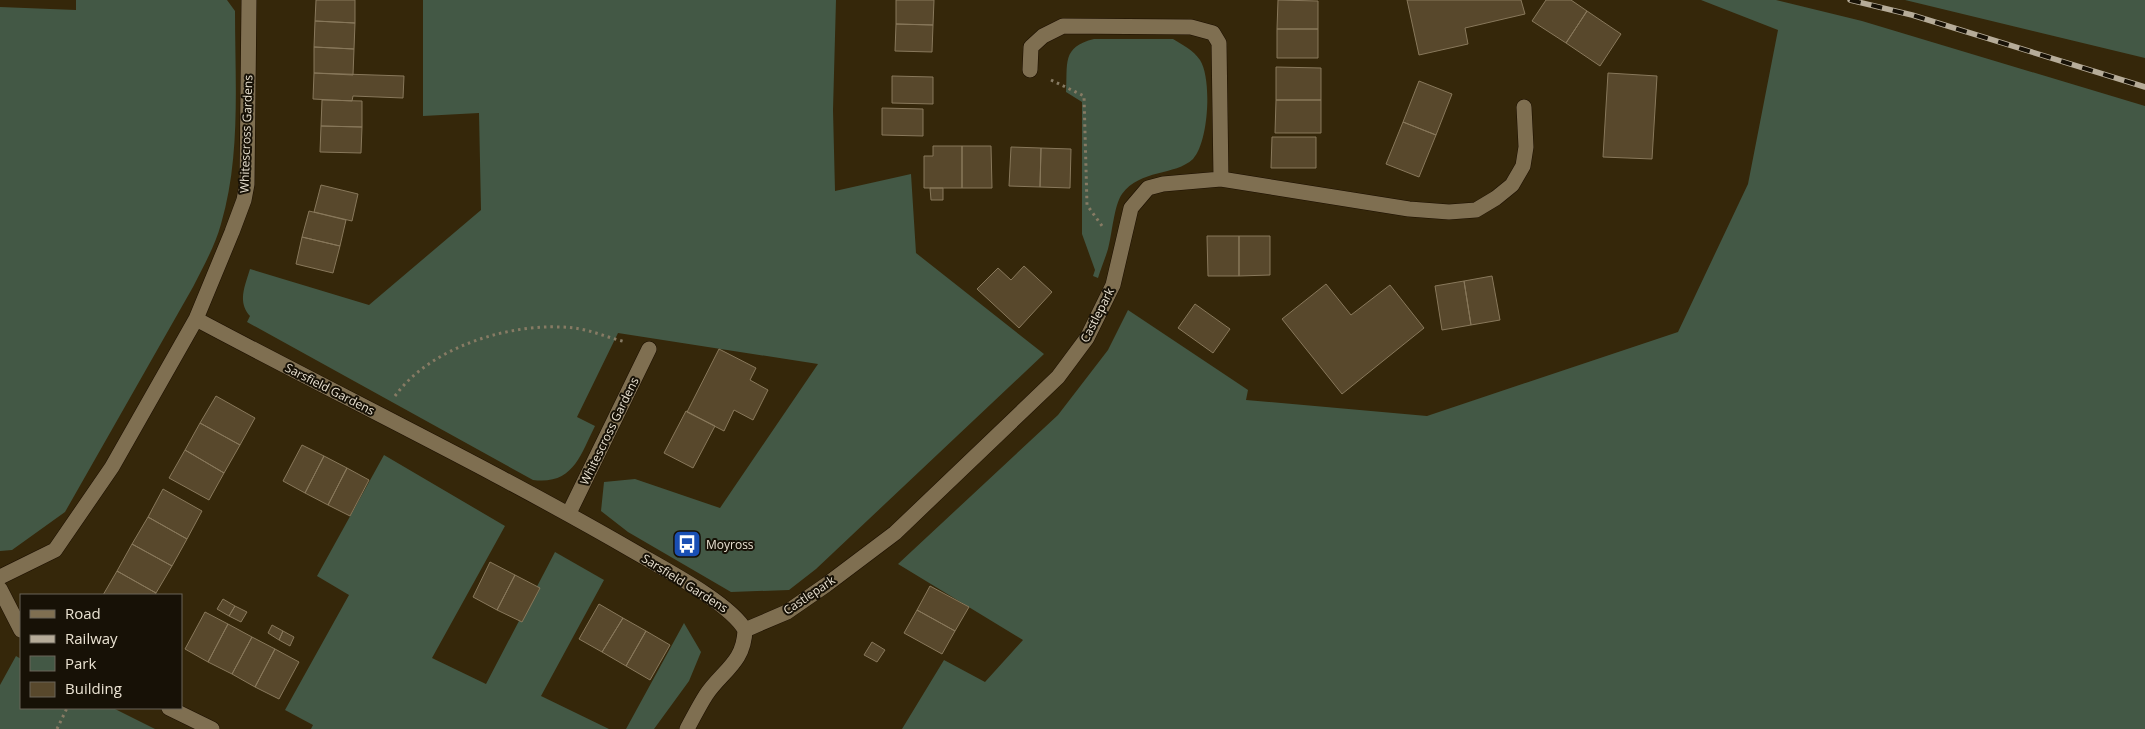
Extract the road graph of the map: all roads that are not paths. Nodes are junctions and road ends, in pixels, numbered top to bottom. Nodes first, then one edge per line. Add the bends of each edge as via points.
1 (249, 0) edge
2 (1030, 70) road end
3 (1524, 107) dead end
4 (1221, 179) junction
5 (196, 320) junction
6 (649, 349) road end
7 (569, 514) junction
8 (0, 576) edge
9 (0, 589) edge
10 (20, 628) edge
11 (745, 630) junction
12 (171, 709) edge
13 (212, 729) edge
14 (687, 729) edge

1 - 5 street, Whitescross Gardens via 247,184 232,232
2 - 4 street via 1031,47 1043,36 1063,26 1191,27 1213,32 1219,43
3 - 4 street, Castlepark via 1526,147 1523,166 1512,185 1476,210 1409,209
4 - 11 street, Castlepark via 1148,188 1131,208 1113,285 1087,338 1058,377 895,533 786,612
5 - 7 street, Sarsfield Gardens
5 - 8 street via 112,467 55,550
6 - 7 street, Whitescross Gardens
7 - 11 street, Sarsfield Gardens via 732,612
9 - 10 street
11 - 14 street via 740,655 706,694
12 - 13 street

